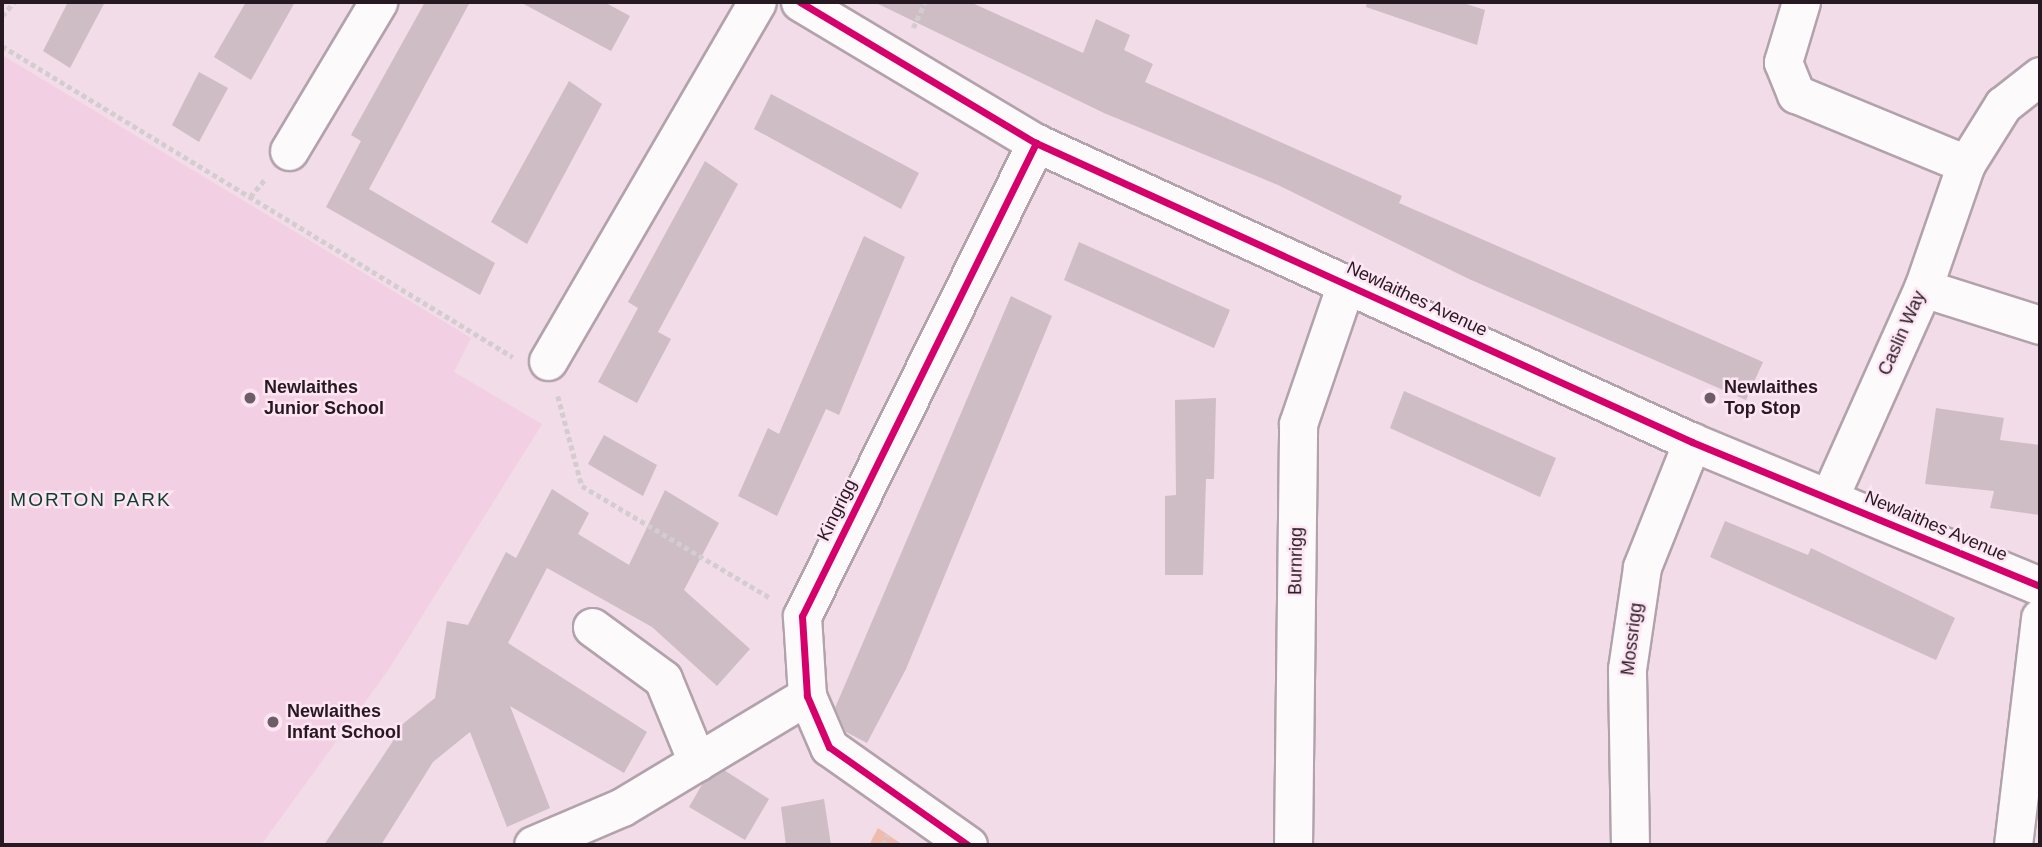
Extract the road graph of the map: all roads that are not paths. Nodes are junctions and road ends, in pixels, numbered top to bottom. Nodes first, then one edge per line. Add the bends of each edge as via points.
1 (378, 2) edge
2 (757, 2) edge
3 (800, 2) edge
4 (1801, 2) edge
5 (2040, 76) edge
6 (1036, 143) junction
7 (289, 151) dead end
8 (1966, 164) junction
9 (1346, 284) junction
10 (1923, 288) junction
11 (2040, 325) edge
12 (548, 361) road end
13 (1692, 442) junction
14 (1829, 498) junction
15 (2040, 586) edge
16 (2040, 618) edge
17 (592, 627) dead end
18 (807, 696) junction
19 (696, 762) junction
20 (533, 845) edge
21 (968, 845) edge
22 (1293, 845) edge
23 (1630, 845) edge
24 (2013, 845) edge

1 - 7 street
2 - 12 street
3 - 6 street, Newlaithes Avenue
4 - 8 street via 1783,62 1796,94
5 - 8 street, Caslin Way via 2003,105
6 - 9 street, Newlaithes Avenue
6 - 18 street, Kingrigg via 802,616
8 - 10 street, Caslin Way
9 - 13 street, Newlaithes Avenue
9 - 22 street, Burnrigg via 1298,424
10 - 11 street
10 - 14 street, Caslin Way
13 - 14 street, Newlaithes Avenue
13 - 23 street, Mossrigg via 1642,567 1627,669
14 - 15 street, Newlaithes Avenue
16 - 24 street
17 - 19 street via 663,679
18 - 19 street
18 - 21 street, Kingrigg via 829,747
19 - 20 street via 622,807

